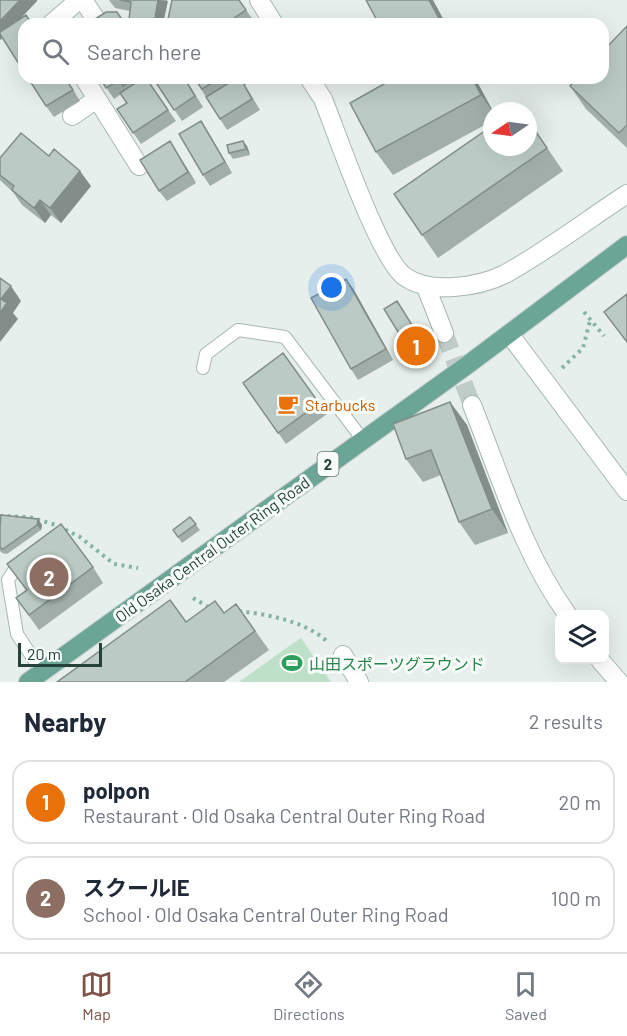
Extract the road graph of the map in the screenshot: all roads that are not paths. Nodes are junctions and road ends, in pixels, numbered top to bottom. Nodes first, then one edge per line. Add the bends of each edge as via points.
1 (81, 0) edge
2 (259, 0) edge
3 (58, 18) edge
4 (95, 18) edge
5 (270, 18) edge
6 (88, 84) edge
7 (313, 84) edge
8 (97, 99) junction
9 (72, 116) dead end
10 (139, 166) edge
11 (627, 194) edge
12 (627, 245) edge
13 (426, 287) junction
14 (444, 333) tunnel mouth
15 (510, 334) junction
16 (202, 368) dead end
17 (472, 405) tunnel mouth
18 (363, 440) junction
19 (627, 491) edge
20 (19, 563) edge
21 (564, 610) edge
22 (343, 655) road end
23 (603, 664) edge
24 (35, 677) edge
25 (359, 682) edge
26 (619, 682) edge

1 - 3 street
1 - 4 street
2 - 5 street
6 - 8 street
7 - 13 street via 385,252 404,276
8 - 9 street
8 - 10 street
11 - 13 street via 503,275 461,287
12 - 15 main road, Old Osaka Central Outer Ring Road / 2
13 - 14 street
15 - 18 main road, Old Osaka Central Outer Ring Road / 2
15 - 19 street
16 - 18 lane via 206,354 238,330 285,337
17 - 21 street via 516,517
18 - 24 main road, Old Osaka Central Outer Ring Road / 2
20 - 24 lane via 8,580 17,634
22 - 25 street
23 - 26 street

